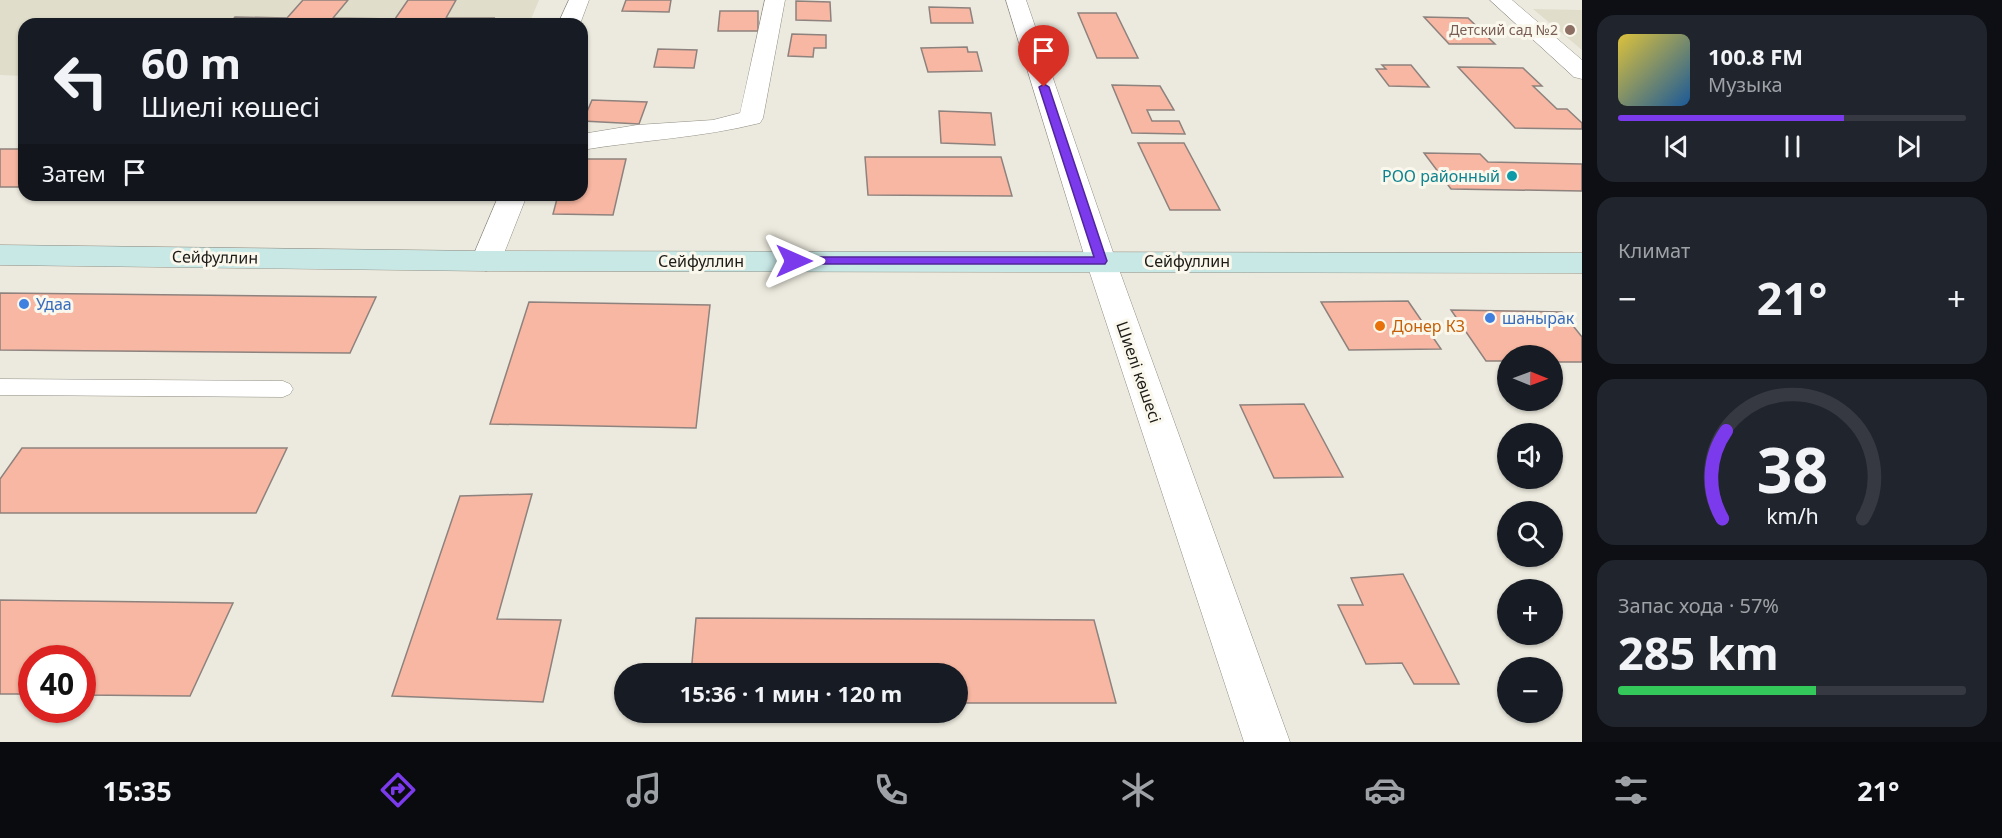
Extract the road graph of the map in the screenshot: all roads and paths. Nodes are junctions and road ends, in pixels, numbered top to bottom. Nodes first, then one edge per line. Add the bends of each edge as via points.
1 (579, 0) edge
2 (775, 0) edge
3 (1016, 0) edge
4 (1500, 0) edge
5 (572, 18) edge
6 (1582, 72) edge
7 (588, 141) edge
8 (511, 201) edge
9 (0, 255) edge
10 (486, 261) junction
11 (1101, 261) junction
12 (1582, 263) edge
13 (0, 387) edge
14 (283, 389) dead end
15 (1267, 742) edge

1 - 5 street
2 - 7 street via 751,118 713,127
3 - 11 street, Шиелі көшесі
4 - 6 street
8 - 10 street
9 - 10 street, Сейфуллин
10 - 11 street, Сейфуллин
11 - 12 street, Сейфуллин
11 - 15 street, Шиелі көшесі
13 - 14 lane

